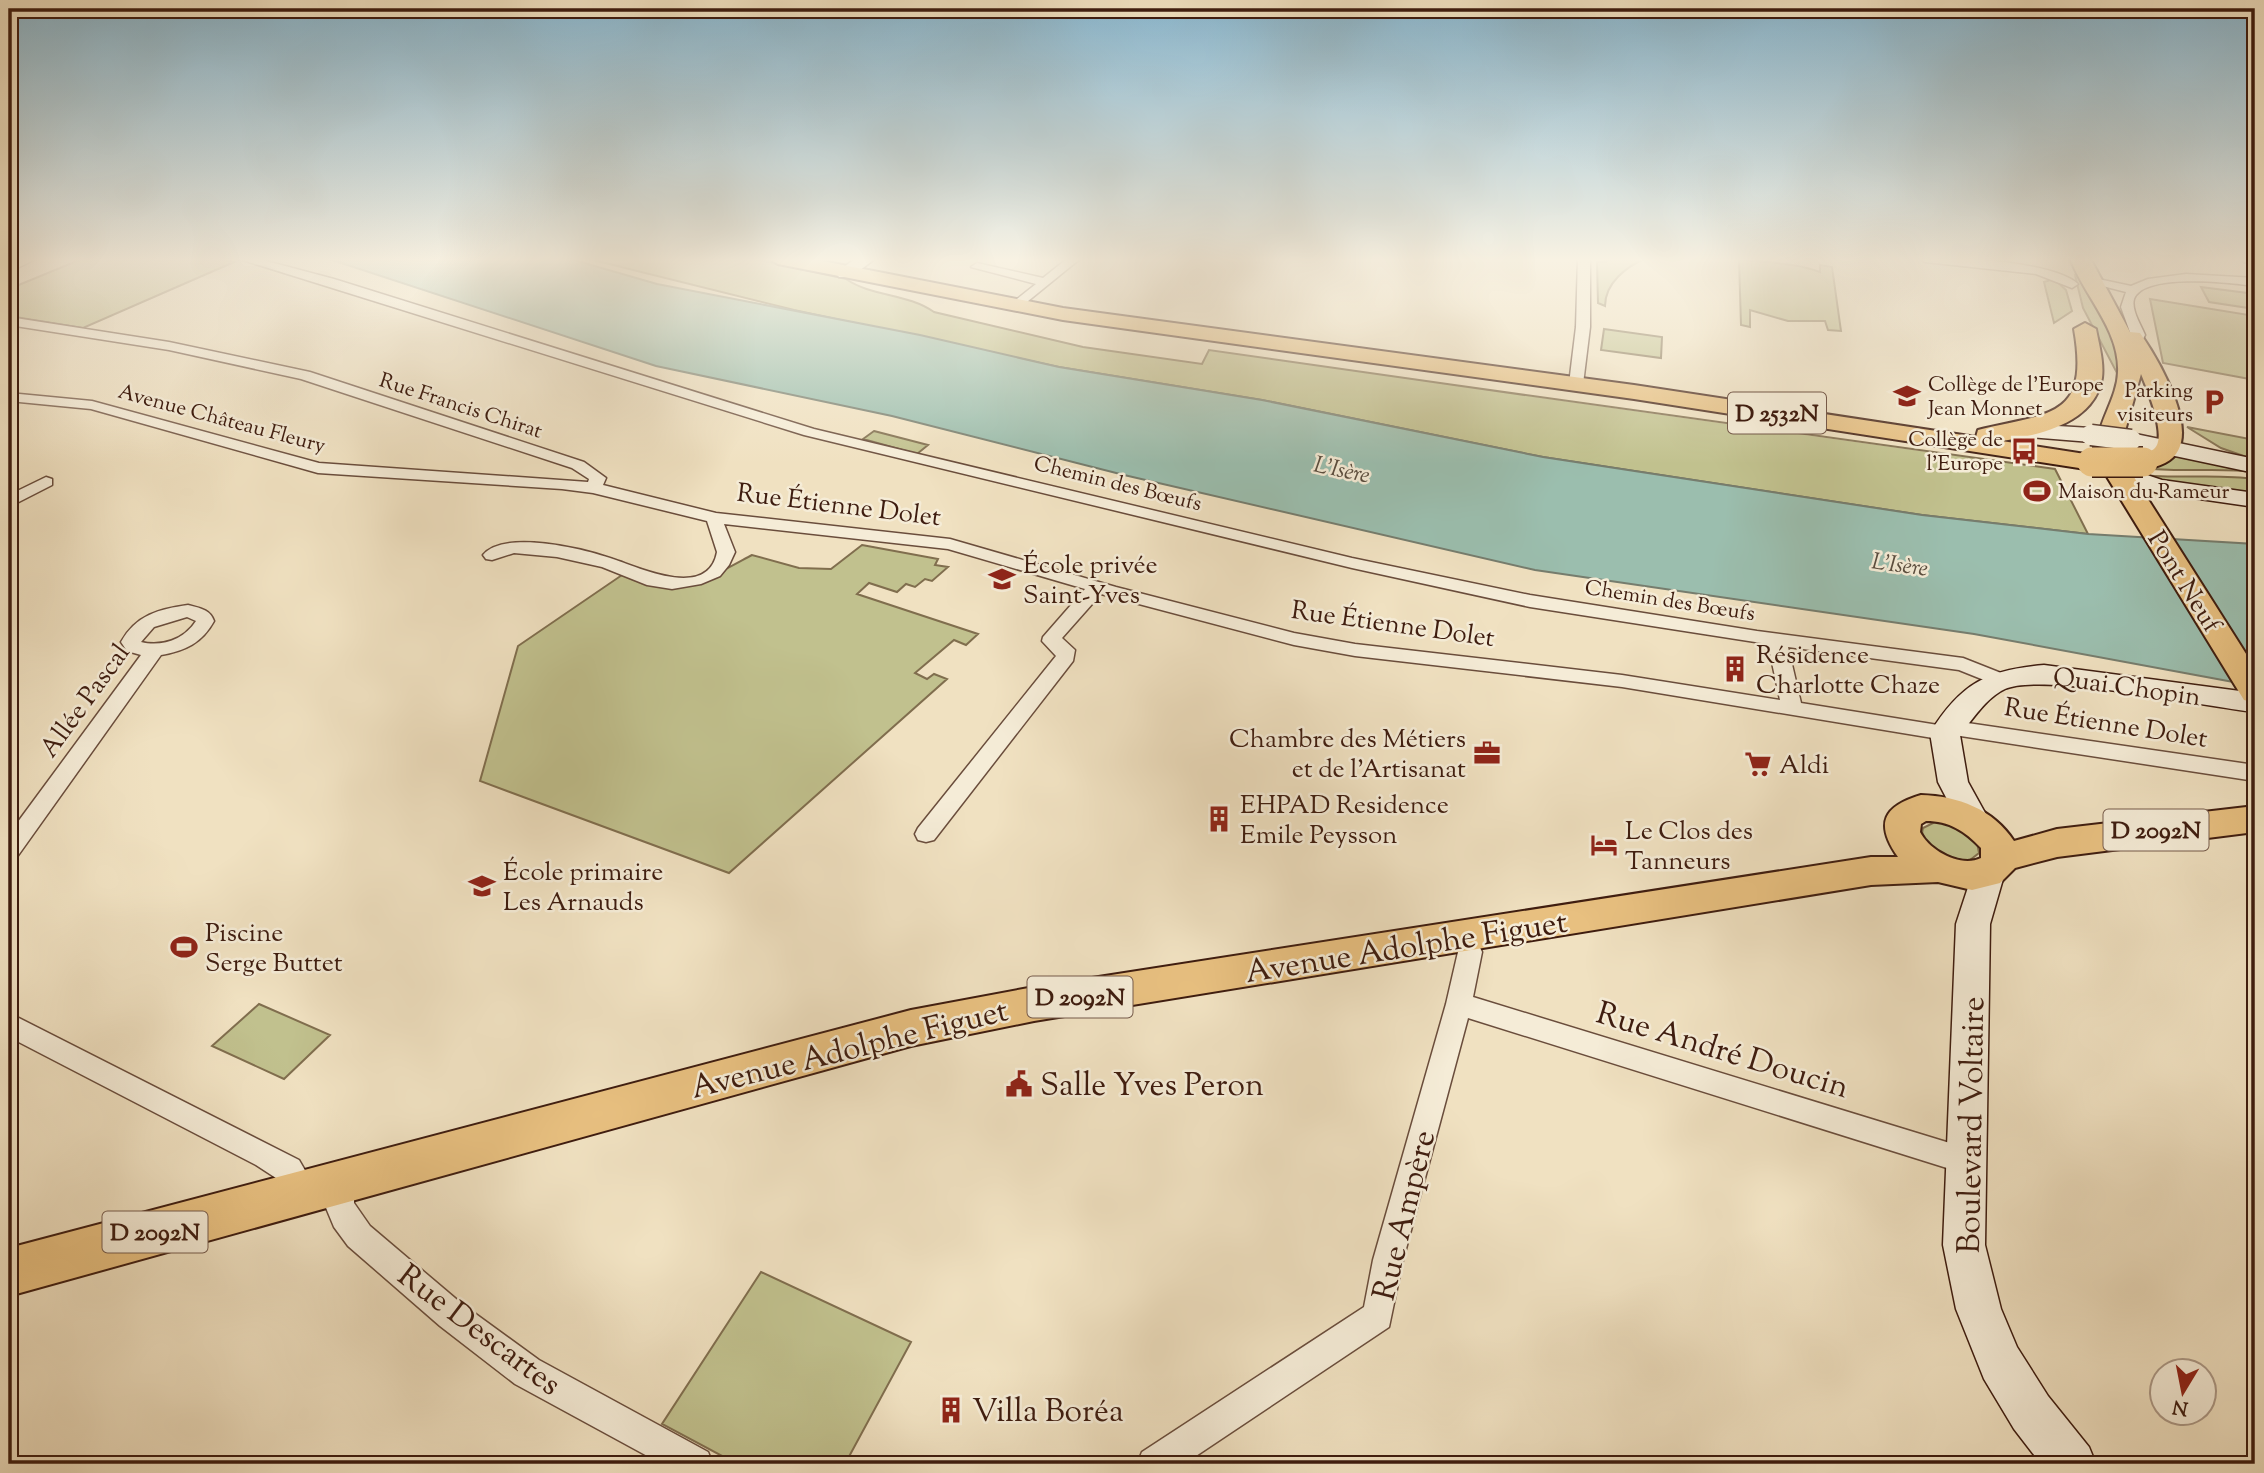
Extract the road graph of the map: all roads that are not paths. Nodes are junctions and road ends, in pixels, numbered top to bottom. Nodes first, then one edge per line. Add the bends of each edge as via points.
1 (46, 327) edge
2 (473, 327) edge
3 (1166, 327) edge
4 (1583, 327) edge
5 (2117, 327) edge
6 (2122, 327) edge
7 (2135, 327) edge
8 (2085, 329) joint
9 (2135, 342) junction
10 (1576, 384) junction
11 (9, 397) edge
12 (2116, 414) junction
13 (2025, 431) junction
14 (1921, 434) junction
15 (2169, 434) junction
16 (2045, 454) junction
17 (2141, 458) junction
18 (2246, 463) edge
19 (2117, 472) junction
20 (2255, 476) edge
21 (46, 482) dead end
22 (593, 488) junction
23 (2184, 490) junction
24 (2255, 500) edge
25 (9, 502) edge
26 (2144, 514) junction
27 (716, 518) junction
28 (492, 555) dead end
29 (1097, 587) junction
30 (1777, 640) junction
31 (155, 650) dead end
32 (1998, 680) junction
33 (2255, 693) edge
34 (2255, 703) edge
35 (1793, 707) junction
36 (1946, 730) junction
37 (2255, 773) edge
38 (1944, 795) junction
39 (2255, 819) edge
40 (926, 834) dead end
41 (1909, 845) junction
42 (1987, 845) junction
43 (9, 851) edge
44 (1871, 870) junction
45 (1946, 870) junction
46 (1973, 924) junction
47 (1463, 937) junction
48 (1459, 1004) junction
49 (9, 1024) edge
50 (1966, 1161) junction
51 (320, 1185) junction
52 (9, 1272) edge
53 (696, 1464) edge
54 (1154, 1464) edge
55 (2072, 1464) edge

1 - 22 street, Rue Francis Chirat via 169,346 305,375 578,465 598,478
2 - 30 street, Chemin des Bœufs via 809,432 1466,588
3 - 10 main road, D 2532N
4 - 10 street
5 - 12 main road via 2130,372
6 - 9 main road, D 2532N
7 - 9 street
8 - 12 main road via 2109,369
8 - 13 main road, D 2532N via 2091,369 2082,398 2059,416
9 - 15 main road, D 2532N
10 - 14 main road, D 2532N
11 - 22 street, Avenue Château Fleury via 92,405 318,468
12 - 19 main road via 2109,451
13 - 14 main road, D 2532N
13 - 16 main road
13 - 17 main road, bridge via 2091,435
14 - 16 main road, D 2532N
15 - 17 main road via 2157,458
15 - 18 main road
16 - 17 main road, D 2532N, bridge via 2086,461
17 - 20 main road
19 - 23 main road
19 - 26 main road, Pont Neuf
21 - 25 street
22 - 27 street, Rue Étienne Dolet
23 - 24 main road
23 - 26 main road via 2153,494
26 - 33 main road, Pont Neuf
27 - 28 street via 715,531 726,556 711,573 687,582 653,581 606,562 568,554 509,547
27 - 29 street, Rue Étienne Dolet via 950,544
29 - 35 street, Rue Étienne Dolet via 1343,648
29 - 40 street via 1053,637 1066,657
30 - 32 street, Chemin des Bœufs via 1963,664
30 - 35 street
31 - 43 street, Allée Pascal
32 - 34 main road, Quai Chopin via 2043,674
32 - 36 main road via 1983,689
35 - 36 street, Rue Étienne Dolet
36 - 37 street, Rue Étienne Dolet
36 - 38 main road
38 - 41 main road via 1903,817 1902,835
38 - 42 main road
39 - 42 main road, D 2092N via 2057,843
41 - 44 main road, Avenue Adolphe Figuet / D 2092N
41 - 45 main road
42 - 45 main road, Avenue Adolphe Figuet
42 - 46 main road, Boulevard Voltaire
44 - 45 main road, Avenue Adolphe Figuet / D 2092N
44 - 47 main road, Avenue Adolphe Figuet / D 2092N
45 - 46 main road, Boulevard Voltaire via 1962,888
46 - 50 main road, Boulevard Voltaire
47 - 48 street, Rue Ampère via 1470,952
47 - 51 main road, Avenue Adolphe Figuet / D 2092N via 1034,1004 911,1028
48 - 50 street, Rue André Doucin
48 - 54 street, Rue Ampère via 1388,1260 1378,1316
49 - 51 street
50 - 55 main road, Boulevard Voltaire via 1964,1245 1973,1295 2005,1377
51 - 52 main road, Avenue Adolphe Figuet / D 2092N
51 - 53 street, Rue Descartes via 340,1203 359,1236 527,1372

